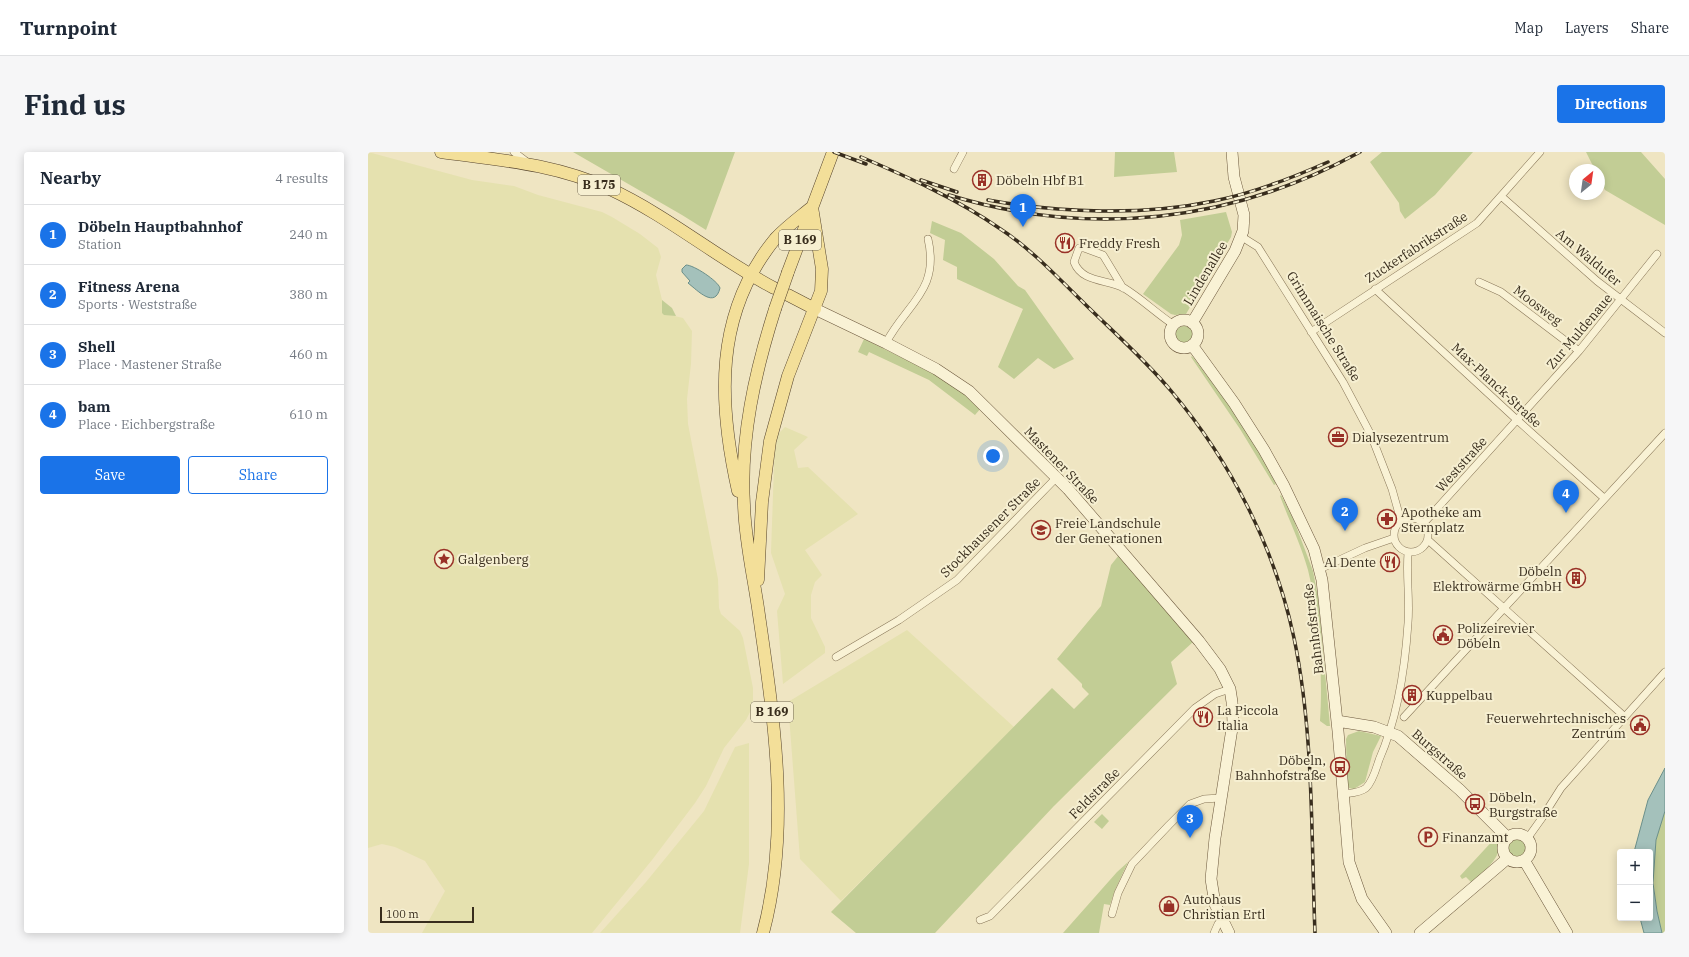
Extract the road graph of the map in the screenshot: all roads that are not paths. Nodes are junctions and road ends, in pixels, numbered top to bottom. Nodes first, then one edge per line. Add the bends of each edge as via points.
1 (441, 152) edge
2 (514, 152) edge
3 (833, 152) edge
4 (963, 152) edge
5 (1229, 152) edge
6 (1540, 152) edge
7 (498, 155) edge
8 (528, 163) junction
9 (954, 169) dead end
10 (1501, 196) junction
11 (812, 207) junction
12 (1242, 237) junction
13 (928, 239) dead end
14 (1657, 254) dead end
15 (752, 276) junction
16 (1479, 282) dead end
17 (774, 288) dead end
18 (1123, 288) junction
19 (1375, 289) junction
20 (788, 295) dead end
21 (1621, 299) junction
22 (815, 310) junction
23 (1192, 323) junction
24 (1174, 325) junction
25 (1310, 332) junction
26 (1665, 333) edge
27 (886, 343) junction
28 (1192, 346) junction
29 (1579, 351) junction
30 (1516, 420) junction
31 (1665, 433) edge
32 (1057, 477) junction
33 (1604, 498) junction
34 (744, 505) junction
35 (1401, 521) junction
36 (1423, 524) junction
37 (1394, 538) junction
38 (1428, 540) junction
39 (1408, 553) junction
40 (1320, 569) junction
41 (756, 596) junction
42 (1505, 609) junction
43 (836, 656) dead end
44 (1665, 672) edge
45 (1230, 689) junction
46 (1404, 717) dead end
47 (1625, 717) junction
48 (1337, 721) junction
49 (1390, 731) junction
50 (1343, 794) junction
51 (1220, 798) junction
52 (1508, 838) junction
53 (1527, 838) junction
54 (1508, 858) junction
55 (1524, 860) junction
56 (1112, 914) dead end
57 (980, 920) dead end
58 (1221, 920) junction
59 (763, 933) edge
60 (1214, 933) edge
61 (1229, 933) edge
62 (1386, 933) edge
63 (1420, 933) edge
64 (1567, 933) edge

1 - 7 main road, B 175
2 - 8 street
3 - 11 main road, B 169
4 - 9 street
5 - 12 main road via 1244,219
6 - 10 street, Zuckerfabrikstraße
7 - 8 main road, B 175
8 - 15 main road, B 175 via 596,184 637,203
10 - 19 street, Zuckerfabrikstraße via 1477,223
10 - 21 street, Am Waldufer
11 - 15 main road via 775,240
11 - 22 main road via 822,269 821,291
11 - 34 main road, B 169, bridge via 762,353 751,405 745,452
12 - 23 main road, Lindenallee
12 - 25 street, Grimmaische Straße via 1258,247
13 - 27 street via 928,280
14 - 21 street, Zur Muldenaue
15 - 17 main road, B 175
15 - 34 main road via 736,312 730,334 724,393 738,490
16 - 29 street, Moosweg via 1501,292
18 - 18 street via 1103,255 1079,248 1074,262 1077,270 1083,275
18 - 24 street
19 - 25 street, Zuckerfabrikstraße
19 - 30 street, Max-Planck-Straße
20 - 22 main road
21 - 26 street, Am Waldufer
21 - 29 street, Zur Muldenaue
22 - 27 main road, Mastener Straße
22 - 41 main road via 788,376 770,442 762,502
23 - 24 main road via 1185,321
23 - 28 main road via 1198,336
24 - 28 main road via 1171,335 1174,343 1182,348
25 - 35 street, Grimmaische Straße via 1343,382 1371,435 1392,489
27 - 32 main road, Mastener Straße via 960,383
28 - 40 main road, Bahnhofstraße via 1238,409 1271,461 1307,533
29 - 30 street, Zur Muldenaue
30 - 33 street, Max-Planck-Straße
30 - 36 street, Weststraße
31 - 33 street
32 - 43 street, Stockhausener Straße via 957,580 899,620
32 - 45 main road, Mastener Straße via 1199,641 1220,669
33 - 42 street
34 - 41 main road, B 169
35 - 36 street via 1415,519
35 - 37 street via 1395,529
36 - 38 street via 1428,530
37 - 39 street via 1398,546
37 - 40 street
38 - 39 street via 1423,546
38 - 42 street
39 - 49 street via 1406,642
40 - 48 main road, Bahnhofstraße
41 - 59 main road, B 169 via 772,705 777,797 775,863
42 - 46 street
42 - 47 street
44 - 47 street
45 - 51 main road, Mastener Straße via 1233,722
45 - 57 street, Feldstraße via 1215,694 1195,708 990,916
47 - 53 street via 1561,788
48 - 49 main road, Burgstraße
48 - 50 main road, Bahnhofstraße
49 - 50 street via 1368,785 1360,791
49 - 52 main road, Burgstraße via 1415,749
50 - 62 main road, Bahnhofstraße via 1353,878 1365,904
51 - 56 street via 1204,799 1190,804 1132,864 1118,893
51 - 58 main road, Mastener Straße via 1211,879 1215,904
52 - 53 main road via 1518,834
52 - 54 main road via 1503,849
53 - 55 main road via 1531,850
54 - 55 main road via 1518,862
54 - 63 main road
55 - 64 main road
58 - 60 street
58 - 61 main road, Mastener Straße

